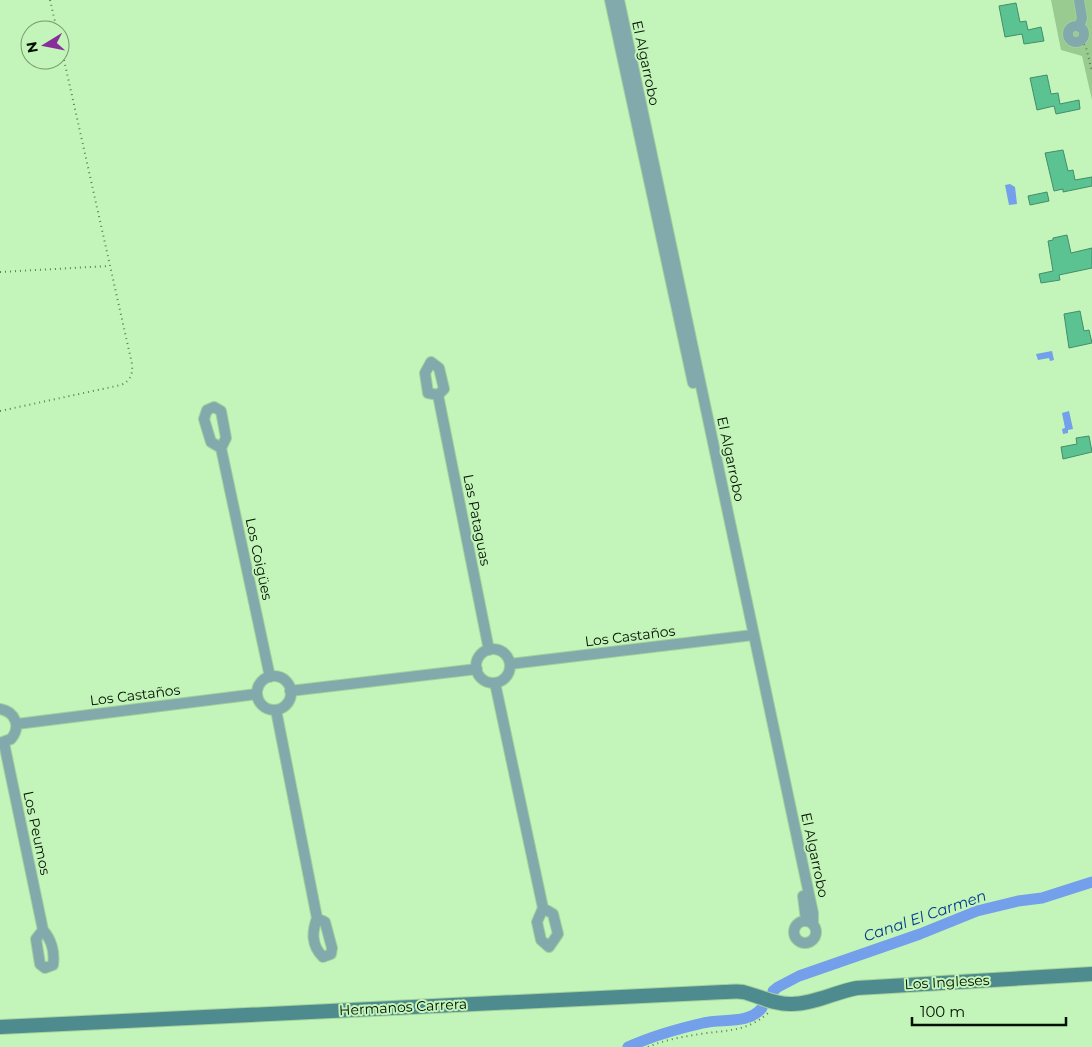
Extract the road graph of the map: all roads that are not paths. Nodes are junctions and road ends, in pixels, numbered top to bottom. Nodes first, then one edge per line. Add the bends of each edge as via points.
1 (610, 0) edge
2 (619, 0) edge
3 (1079, 0) edge
4 (1081, 40) road end
5 (438, 395) dead end
6 (221, 448) dead end
7 (750, 635) junction
8 (489, 650) junction
9 (510, 664) junction
10 (477, 668) junction
11 (270, 677) junction
12 (495, 683) junction
13 (290, 691) junction
14 (257, 694) junction
15 (0, 709) edge
16 (276, 710) junction
17 (17, 724) junction
18 (2, 743) edge
19 (543, 908) dead end
20 (317, 918) dead end
21 (810, 922) dead end
22 (43, 930) dead end
23 (1092, 974) edge
24 (804, 1004) joint
25 (0, 1027) edge

1 - 7 street, El Algarrobo
2 - 7 street, El Algarrobo
3 - 4 street via 1082,18 1079,27 1084,33
5 - 8 street, Las Pataguas
6 - 11 street, Los Coigües
7 - 9 street, Los Castaños
7 - 21 street, El Algarrobo via 814,913
8 - 9 street via 503,653
8 - 10 street via 479,657
9 - 12 street via 505,679
10 - 12 street via 483,680
10 - 13 street
11 - 13 street via 283,679
11 - 14 street via 262,682
12 - 19 street
13 - 16 street via 287,703
14 - 16 street via 263,706
14 - 17 street, Los Castaños
15 - 17 street via 9,712
16 - 20 street
17 - 18 street via 14,736
18 - 22 street, Los Peumos
23 - 24 street, Los Ingleses via 856,988
24 - 25 street, Hermanos Carrera via 775,1002 743,992 724,992

